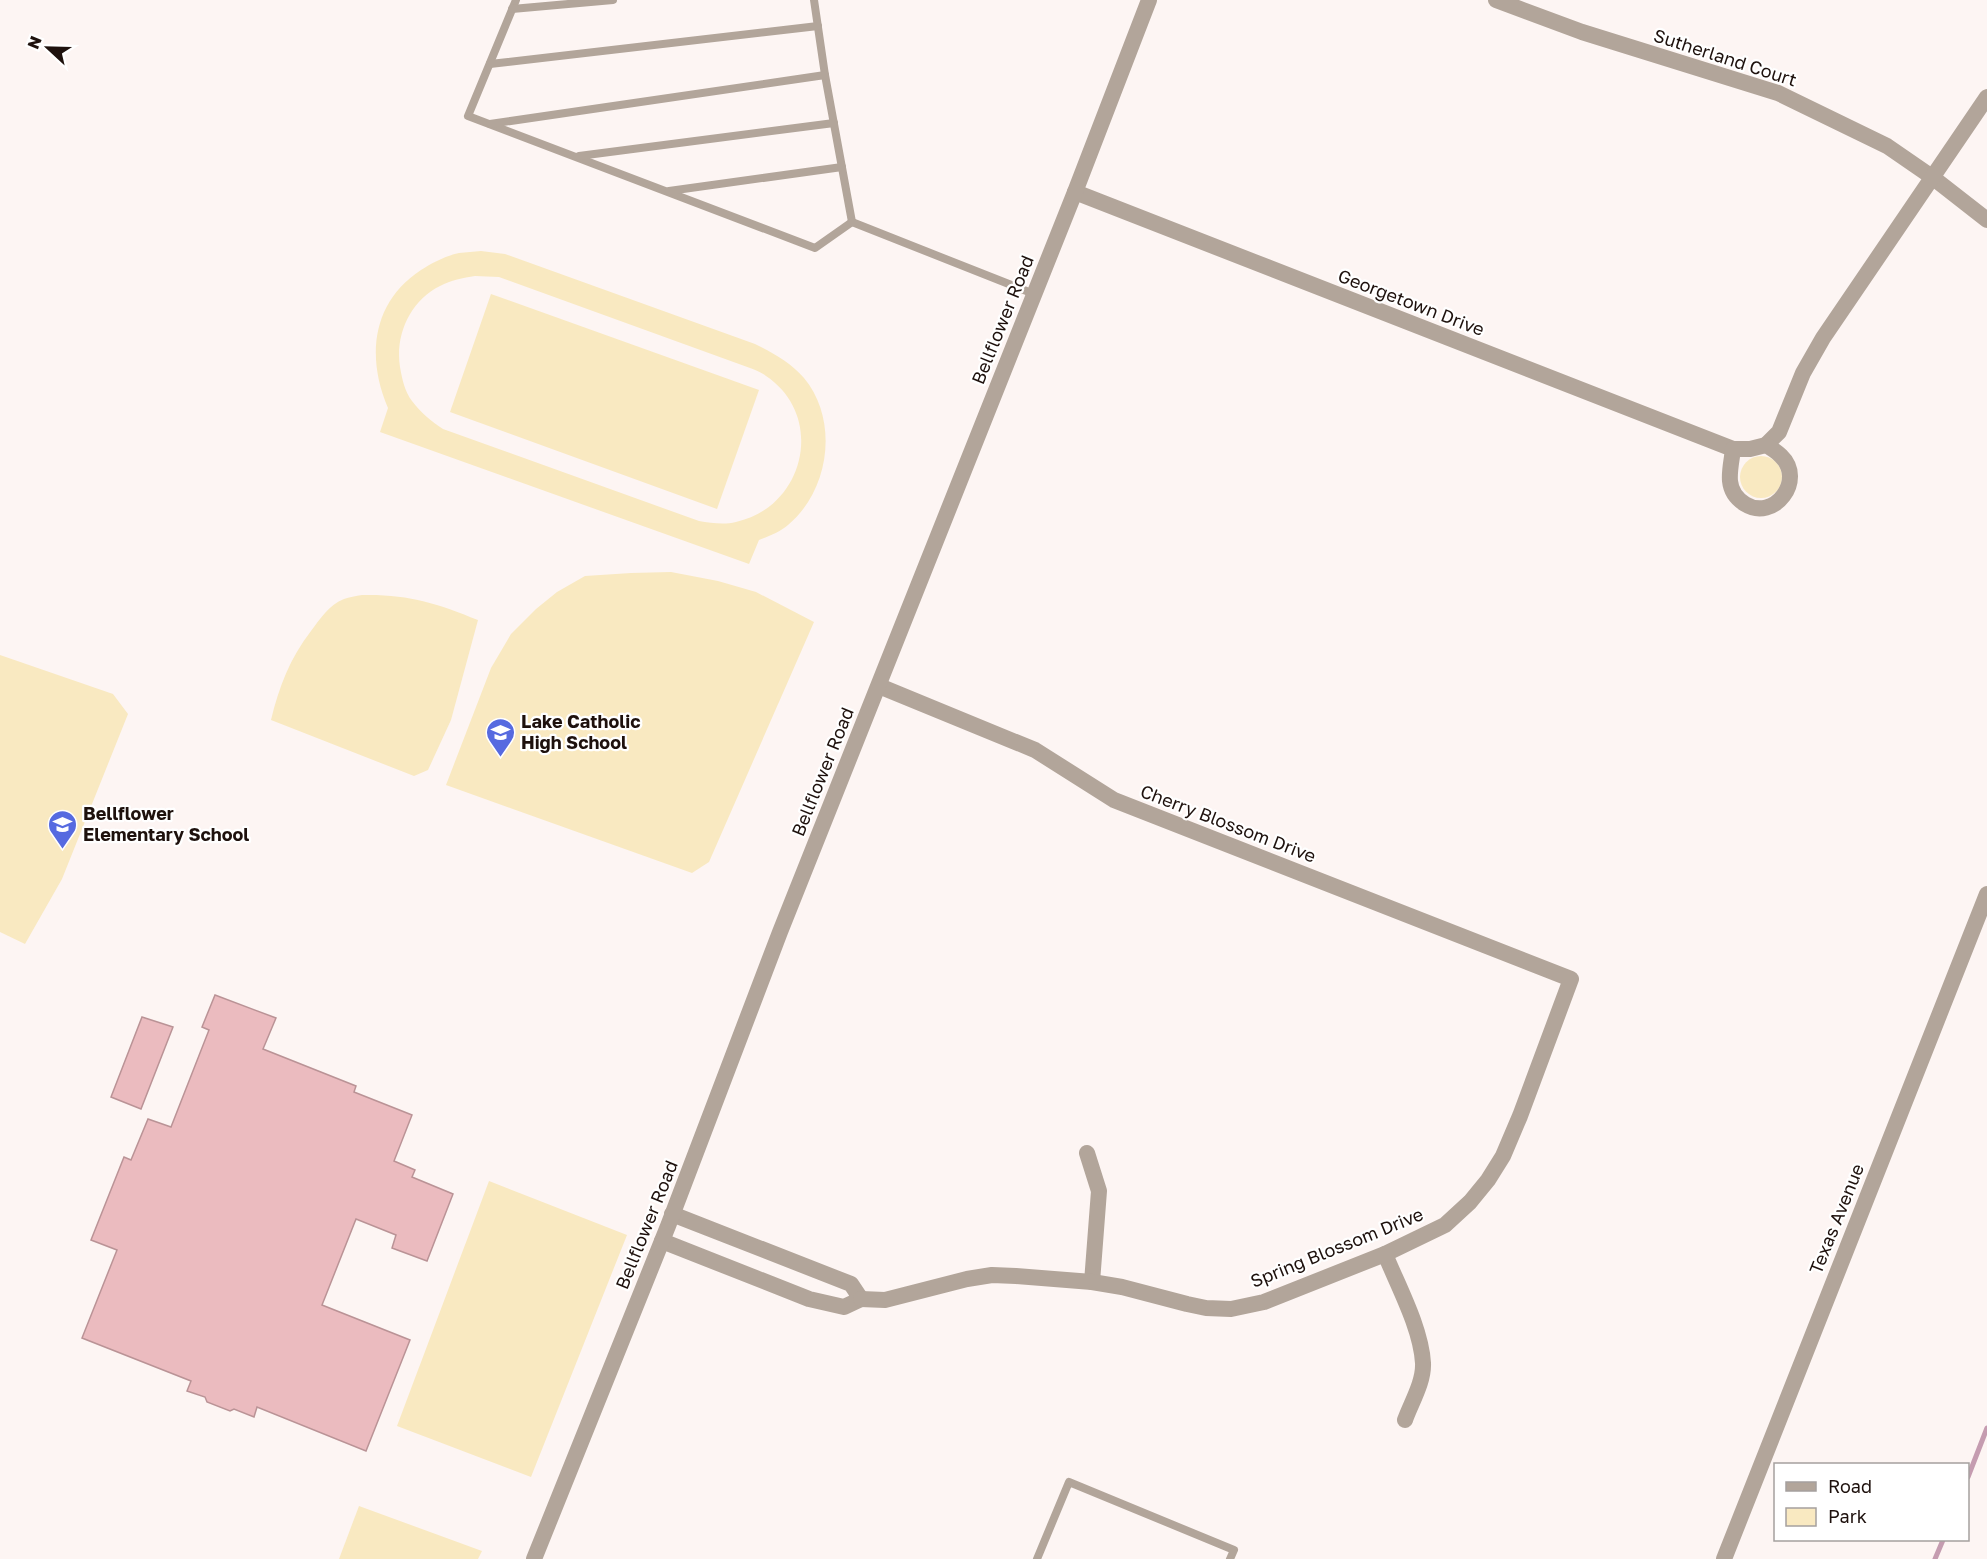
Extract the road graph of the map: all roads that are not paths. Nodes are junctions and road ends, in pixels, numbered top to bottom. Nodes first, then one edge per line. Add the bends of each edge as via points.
1 (516, 0) edge
2 (613, 0) edge
3 (814, 0) edge
4 (1149, 0) edge
5 (1496, 0) edge
6 (512, 9) junction
7 (818, 26) junction
8 (490, 64) junction
9 (825, 75) junction
10 (1987, 97) edge
11 (834, 123) junction
12 (489, 124) junction
13 (575, 156) junction
14 (842, 167) junction
15 (1932, 177) junction
16 (665, 191) junction
17 (1076, 192) junction
18 (1987, 220) edge
19 (852, 222) junction
20 (1034, 294) junction
21 (1766, 445) junction
22 (1733, 449) junction
23 (879, 686) junction
24 (1987, 894) edge
25 (1571, 979) joint
26 (1087, 1153) dead end
27 (672, 1214) junction
28 (662, 1241) junction
29 (1385, 1254) junction
30 (1092, 1282) junction
31 (861, 1299) junction
32 (1405, 1420) dead end
33 (534, 1559) edge
34 (1037, 1559) edge
35 (1230, 1559) edge
36 (1724, 1559) edge

1 - 6 lane
2 - 6 lane
3 - 7 lane
4 - 17 street, Bellflower Road
5 - 15 street, Sutherland Court via 1582,32 1778,93 1887,146
6 - 8 lane
7 - 8 lane
7 - 9 lane
8 - 12 lane via 468,116
9 - 11 lane
9 - 12 lane
10 - 15 street
11 - 13 lane
11 - 14 lane
12 - 13 lane
13 - 16 lane
14 - 16 lane
14 - 19 lane
15 - 18 street, Sutherland Court
15 - 21 street via 1823,338 1803,373 1779,432
16 - 19 lane via 815,248
17 - 20 street, Bellflower Road
17 - 22 street, Georgetown Drive
19 - 20 lane
20 - 23 street, Bellflower Road
21 - 22 street, Georgetown Drive
21 - 22 street via 1781,455 1790,474 1786,494 1769,507 1748,506 1733,492
23 - 25 street, Cherry Blossom Drive via 1035,750 1114,800
23 - 27 street, Bellflower Road
24 - 36 street, Texas Avenue
25 - 29 street, Spring Blossom Drive via 1520,1116 1488,1180 1445,1225
26 - 30 street via 1099,1191
27 - 28 street, Bellflower Road
27 - 31 street via 851,1284
28 - 31 street, Spring Blossom Drive via 809,1299 844,1307
28 - 33 street, Bellflower Road
29 - 30 street, Spring Blossom Drive via 1264,1302 1231,1309 1206,1308
29 - 32 street via 1413,1322 1423,1364
30 - 31 street, Spring Blossom Drive via 992,1275 885,1300
34 - 35 lane via 1069,1482 1234,1550

